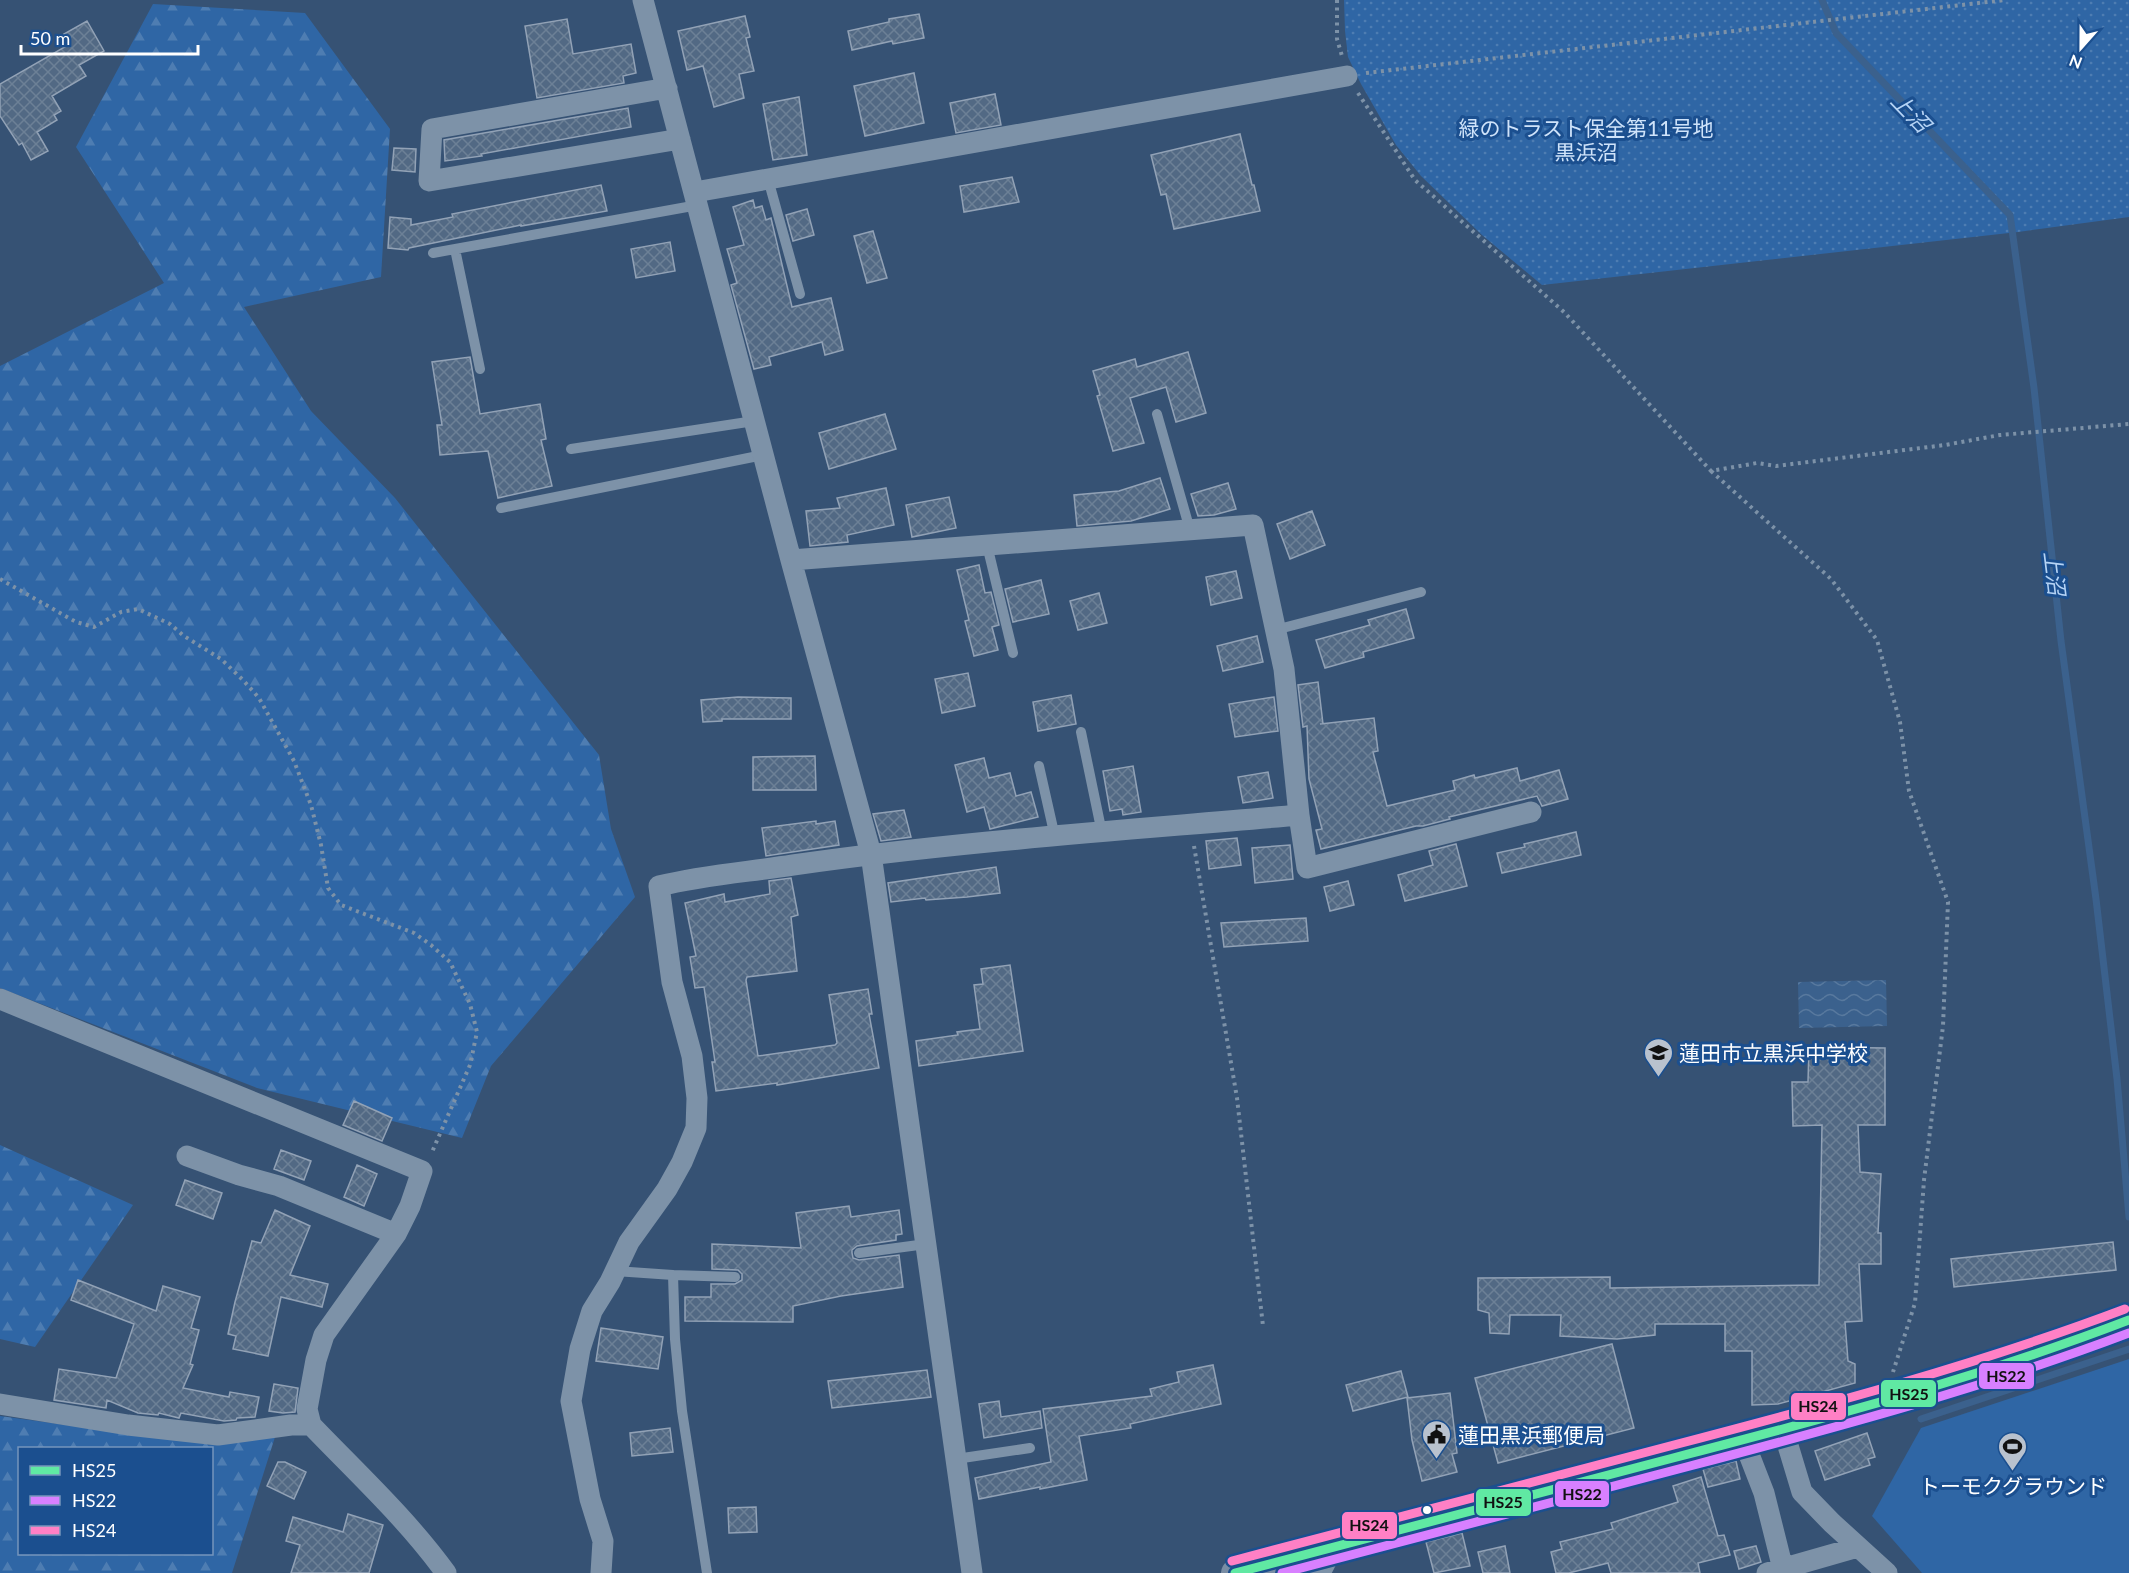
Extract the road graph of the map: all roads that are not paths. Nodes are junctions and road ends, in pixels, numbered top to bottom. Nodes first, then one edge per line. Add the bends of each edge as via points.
1 (643, 0) edge
2 (1347, 76) road end
3 (667, 88) junction
4 (680, 139) junction
5 (768, 179) junction
6 (696, 199) junction
7 (454, 249) junction
8 (433, 253) dead end
9 (800, 294) dead end
10 (480, 369) dead end
11 (1157, 414) dead end
12 (754, 421) junction
13 (570, 449) dead end
14 (763, 455) junction
15 (501, 508) dead end
16 (1190, 530) junction
17 (987, 545) junction
18 (790, 560) junction
19 (1421, 592) dead end
20 (1275, 630) junction
21 (1013, 653) dead end
22 (1081, 732) dead end
23 (1039, 766) dead end
24 (1531, 812) dead end
25 (1299, 815) junction
26 (1102, 833) junction
27 (1054, 837) junction
28 (871, 854) junction
29 (0, 999) edge
30 (187, 1156) dead end
31 (396, 1234) junction
32 (926, 1244) junction
33 (859, 1253) dead end
34 (615, 1271) junction
35 (673, 1275) junction
36 (735, 1277) dead end
37 (2129, 1320) edge
38 (0, 1404) edge
39 (311, 1425) junction
40 (1783, 1429) junction
41 (1743, 1439) junction
42 (1030, 1448) dead end
43 (956, 1459) junction
44 (1334, 1546) junction
45 (1858, 1546) junction
46 (1778, 1572) edge
47 (446, 1573) edge
48 (601, 1573) edge
49 (707, 1573) edge
50 (972, 1573) edge
51 (1235, 1573) edge
52 (1320, 1573) edge
53 (1887, 1573) edge

1 - 3 street
2 - 5 street
3 - 4 street
3 - 4 street via 432,129 429,181
4 - 6 street
5 - 6 street
5 - 9 lane
6 - 7 lane
6 - 12 street
7 - 8 lane
7 - 10 lane
11 - 16 lane
12 - 13 lane
12 - 14 street
14 - 15 lane
14 - 18 street
16 - 17 street
16 - 20 street via 1253,525
17 - 18 street
17 - 21 lane
18 - 28 street
19 - 20 lane
20 - 25 street via 1284,669
22 - 26 lane
23 - 27 lane
24 - 25 street via 1306,868
25 - 26 street
26 - 27 street
27 - 28 street
28 - 32 street
28 - 34 street via 659,886 672,982 692,1056 696,1128 667,1189 629,1242
29 - 31 street via 422,1171
30 - 31 street via 279,1186
31 - 39 street via 324,1335 307,1409
32 - 33 lane
32 - 43 street
34 - 35 lane
34 - 48 street via 592,1311 580,1349 572,1401 590,1499 603,1541
35 - 36 lane
35 - 49 lane via 682,1411
37 - 40 main road via 2038,1353
38 - 39 street via 218,1435
39 - 47 street via 403,1520
40 - 41 main road
40 - 45 street via 1802,1492
41 - 44 main road
41 - 46 street via 1764,1494
42 - 43 lane
43 - 50 street
44 - 51 main road
44 - 52 street
45 - 46 street
45 - 53 street

